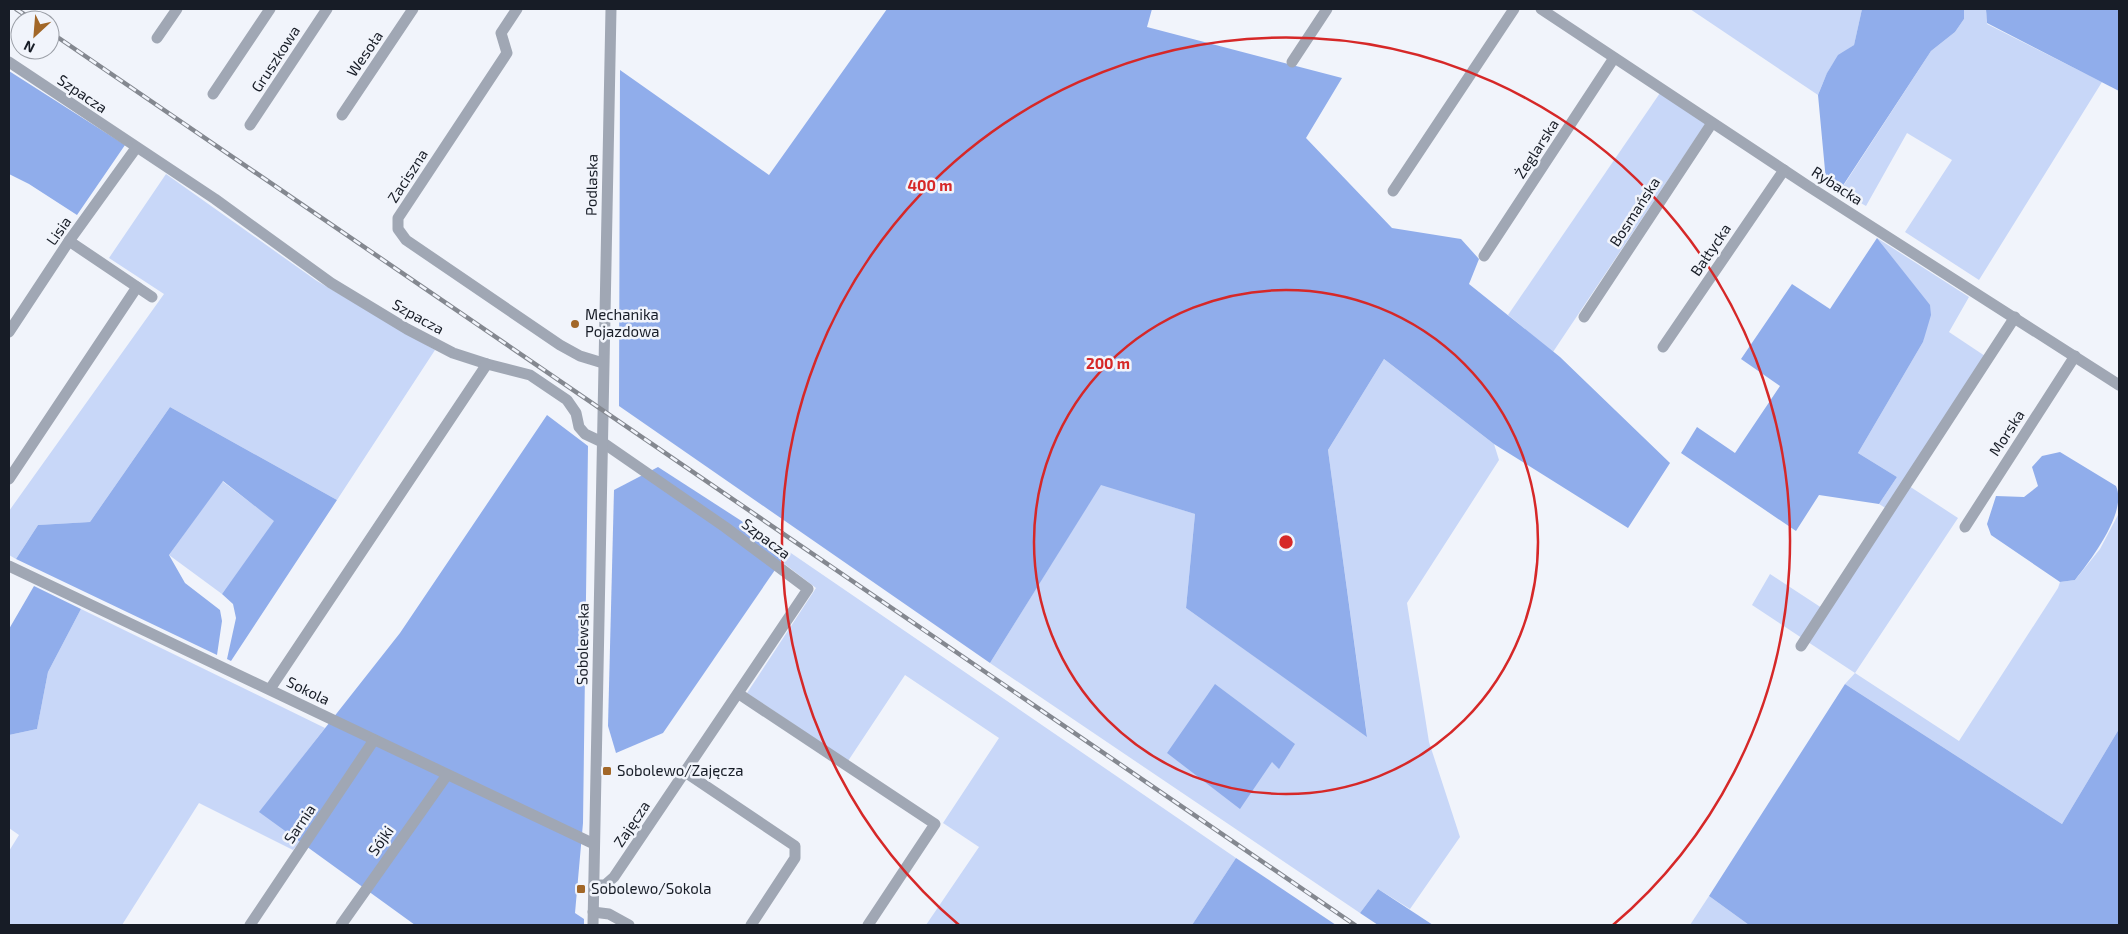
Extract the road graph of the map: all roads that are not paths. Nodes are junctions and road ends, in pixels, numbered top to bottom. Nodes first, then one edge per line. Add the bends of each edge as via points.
1 (177, 9) edge
2 (270, 9) edge
3 (327, 9) edge
4 (413, 9) edge
5 (517, 9) edge
6 (611, 9) edge
7 (1328, 9) edge
8 (1514, 9) edge
9 (1541, 9) edge
10 (157, 38) dead end
11 (1614, 58) junction
12 (9, 62) edge
13 (1292, 62) dead end
14 (213, 94) dead end
15 (342, 115) dead end
16 (1712, 123) junction
17 (250, 126) dead end
18 (136, 148) junction
19 (1784, 170) junction
20 (1393, 191) dead end
21 (70, 241) junction
22 (1484, 256) dead end
23 (138, 287) junction
24 (152, 297) dead end
25 (1584, 317) dead end
26 (2015, 317) junction
27 (9, 332) edge
28 (1663, 347) dead end
29 (2075, 356) junction
30 (603, 363) junction
31 (487, 364) junction
32 (2119, 385) edge
33 (602, 442) junction
34 (9, 479) edge
35 (1965, 527) dead end
36 (9, 566) edge
37 (808, 589) joint
38 (1801, 646) dead end
39 (270, 689) junction
40 (738, 694) junction
41 (374, 740) junction
42 (685, 772) junction
43 (446, 775) junction
44 (594, 844) junction
45 (594, 885) junction
46 (593, 912) junction
47 (250, 925) edge
48 (341, 925) edge
49 (592, 925) edge
50 (628, 925) edge
51 (751, 925) edge
52 (868, 925) edge

1 - 10 street
2 - 14 street
3 - 17 street, Gruszkowa
4 - 15 street, Wesoła
5 - 30 street, Zaciszna via 501,34 507,53 398,218 398,229 406,240 560,345
6 - 30 street, Podlaska
7 - 13 street
8 - 20 street
9 - 11 street, Rybacka
11 - 16 street, Rybacka
11 - 22 street, Żeglarska
12 - 18 street, Szpacza
16 - 19 street, Rybacka
16 - 25 street, Bosmańska
18 - 21 street, Lisia
18 - 31 street, Szpacza via 215,199 331,283 453,353
19 - 26 street, Rybacka
19 - 28 street, Bałtycka
21 - 23 street
21 - 27 street, Lisia
23 - 24 street
23 - 34 street
26 - 29 street, Rybacka
26 - 38 street
29 - 32 street, Rybacka
29 - 35 street, Morska
30 - 33 street, Sobolewska
31 - 33 street, Szpacza via 530,374 567,400 576,414 579,427 585,434
31 - 39 street
33 - 37 street, Szpacza
33 - 44 street, Sobolewska
36 - 39 street, Sokola
37 - 40 street, Zajęcza
39 - 41 street, Sokola
40 - 42 street, Zajęcza
40 - 52 street via 935,824
41 - 43 street, Sokola
41 - 47 street, Sarnia
42 - 45 street, Zajęcza via 614,877 605,884
42 - 51 street via 795,846 795,858
43 - 44 street, Sokola
43 - 48 street, Sójki
44 - 45 street, Sobolewska
45 - 46 street, Sobolewska
46 - 49 street, Sobolewska
46 - 50 street via 609,914

